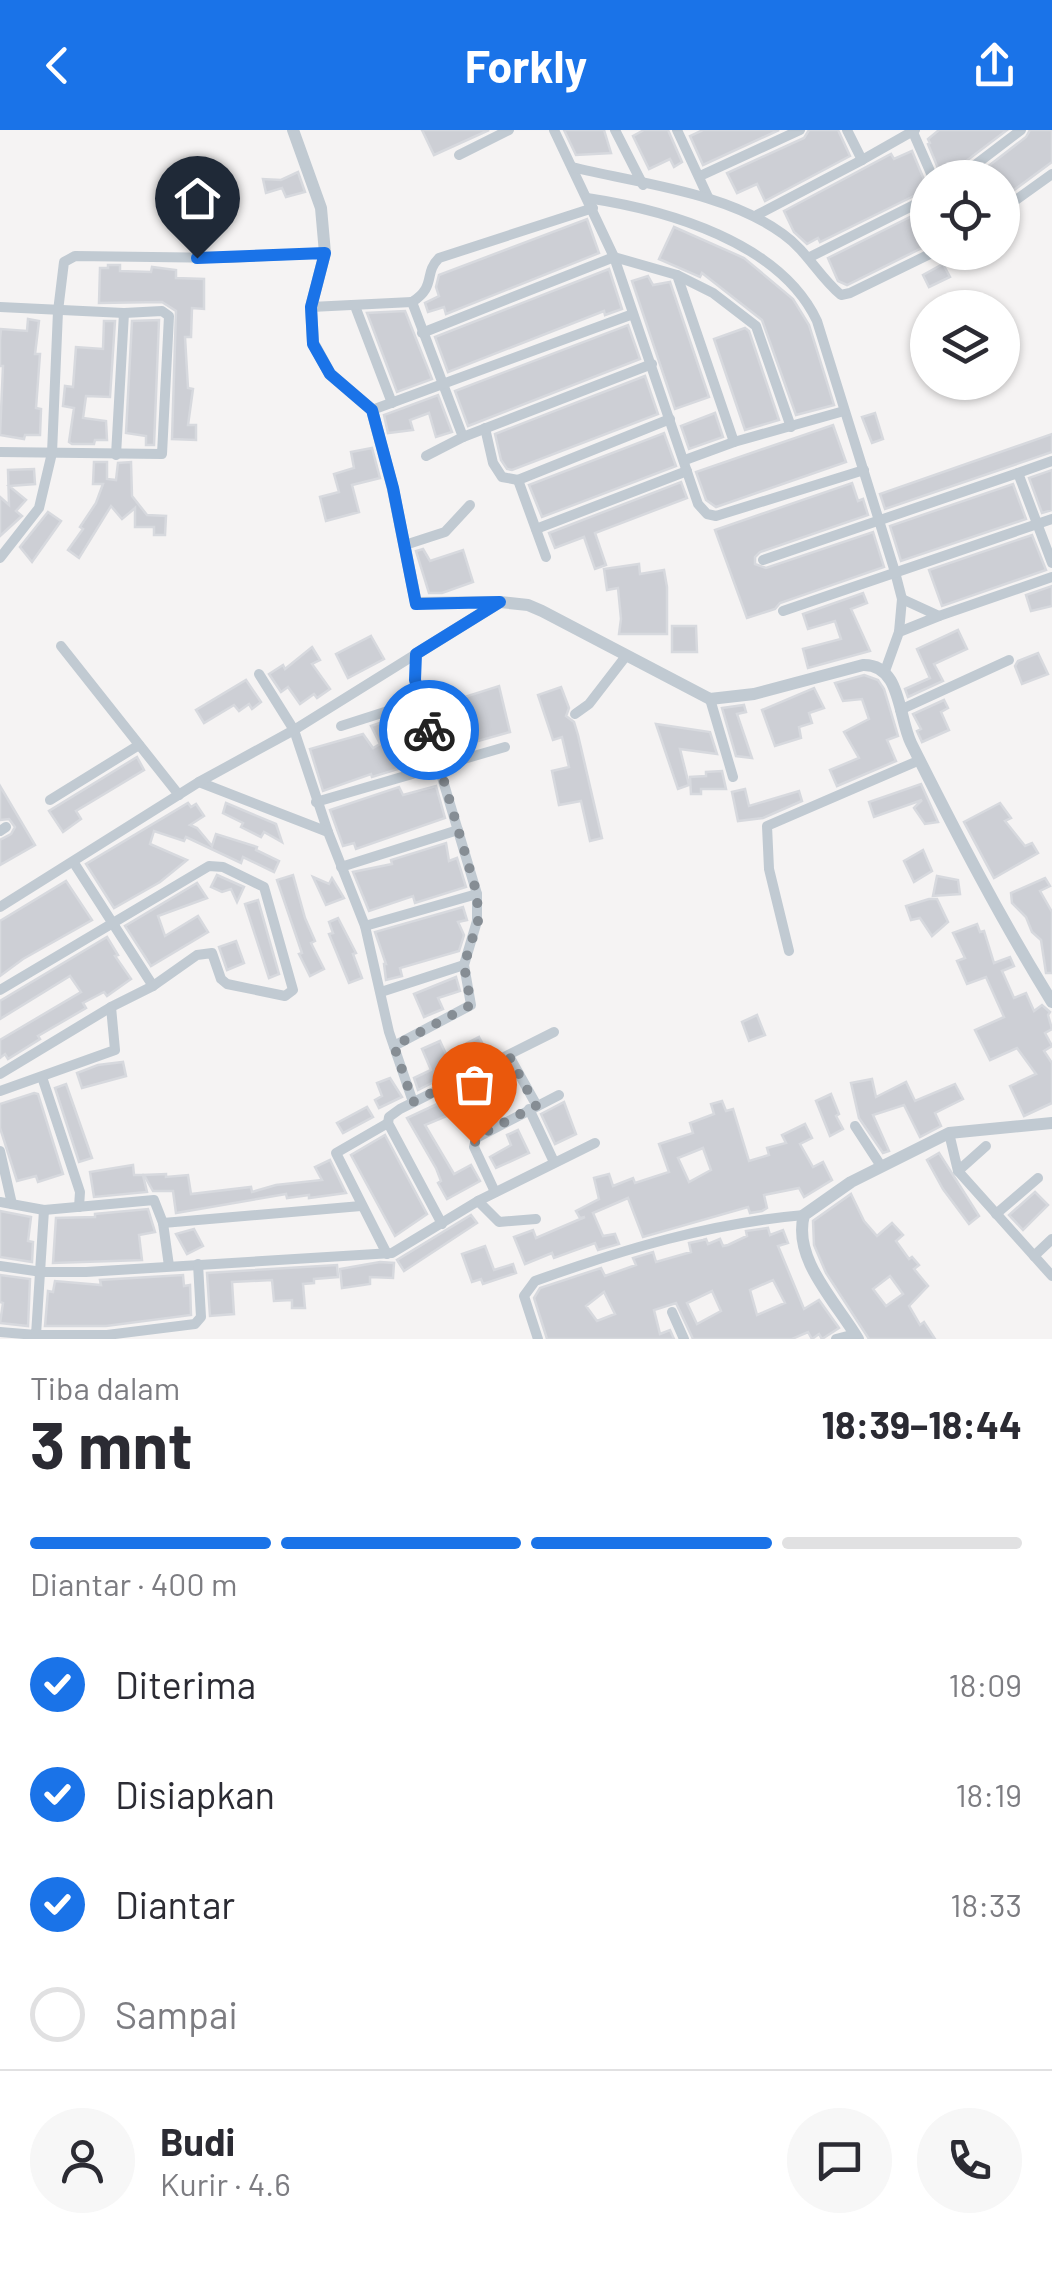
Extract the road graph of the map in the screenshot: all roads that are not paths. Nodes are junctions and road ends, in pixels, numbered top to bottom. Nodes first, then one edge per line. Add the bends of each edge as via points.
1 (293, 130) edge
2 (509, 130) edge
3 (554, 130) edge
4 (615, 130) edge
5 (678, 130) edge
6 (800, 130) edge
7 (847, 130) edge
8 (1020, 130) edge
9 (913, 131) edge
10 (459, 155) dead end
11 (862, 160) junction
12 (926, 160) edge
13 (981, 160) edge
14 (573, 168) junction
15 (1052, 174) edge
16 (700, 176) junction
17 (642, 185) junction
18 (1020, 197) edge
19 (588, 198) junction
20 (708, 198) junction
21 (910, 207) edge
22 (757, 215) junction
23 (325, 253) junction
24 (614, 256) junction
25 (810, 257) junction
26 (910, 264) edge
27 (676, 276) junction
28 (412, 302) junction
29 (355, 306) junction
30 (0, 307) edge
31 (311, 307) junction
32 (58, 311) junction
33 (124, 312) junction
34 (634, 314) junction
35 (422, 333) junction
36 (652, 364) junction
37 (444, 384) junction
38 (392, 403) junction
39 (372, 410) junction
40 (844, 411) junction
41 (670, 418) junction
42 (791, 427) junction
43 (485, 428) junction
44 (463, 436) junction
45 (734, 442) junction
46 (0, 452) edge
47 (52, 452) junction
48 (116, 455) junction
49 (426, 456) dead end
50 (1052, 460) edge
51 (686, 466) junction
52 (864, 470) junction
53 (1018, 473) junction
54 (518, 480) junction
55 (470, 505) dead end
56 (1052, 519) edge
57 (878, 522) junction
58 (1036, 525) junction
59 (536, 529) junction
60 (404, 545) junction
61 (546, 557) dead end
62 (0, 558) edge
63 (763, 560) dead end
64 (1052, 563) edge
65 (895, 572) junction
66 (1052, 577) edge
67 (902, 598) junction
68 (500, 602) junction
69 (783, 612) dead end
70 (938, 616) junction
71 (899, 632) junction
72 (60, 646) dead end
73 (416, 654) junction
74 (626, 656) junction
75 (1009, 660) dead end
76 (885, 671) junction
77 (259, 674) dead end
78 (710, 699) junction
79 (420, 704) junction
80 (900, 710) junction
81 (575, 714) dead end
82 (341, 726) dead end
83 (294, 730) junction
84 (140, 746) junction
85 (505, 747) dead end
86 (920, 760) junction
87 (441, 764) junction
88 (733, 777) dead end
89 (200, 782) junction
90 (179, 796) junction
91 (50, 800) dead end
92 (316, 802) junction
93 (458, 830) junction
94 (328, 832) junction
95 (74, 863) junction
96 (341, 867) junction
97 (477, 894) junction
98 (0, 907) edge
99 (114, 922) junction
100 (365, 926) junction
101 (789, 952) dead end
102 (464, 965) junction
103 (153, 986) junction
104 (0, 990) edge
105 (381, 992) junction
106 (1052, 1002) edge
107 (111, 1006) junction
108 (554, 1032) dead end
109 (394, 1046) junction
110 (509, 1056) junction
111 (0, 1074) edge
112 (42, 1076) junction
113 (0, 1091) edge
114 (559, 1095) dead end
115 (413, 1102) junction
116 (533, 1108) junction
117 (388, 1123) junction
118 (1052, 1123) edge
119 (855, 1126) dead end
120 (949, 1133) junction
121 (595, 1143) dead end
122 (986, 1146) dead end
123 (0, 1152) edge
124 (554, 1162) junction
125 (881, 1166) junction
126 (958, 1171) junction
127 (1038, 1178) dead end
128 (496, 1192) junction
129 (478, 1201) junction
130 (6, 1203) edge
131 (362, 1206) junction
132 (78, 1207) junction
133 (44, 1210) junction
134 (804, 1214) junction
135 (996, 1214) junction
136 (536, 1219) dead end
137 (163, 1224) junction
138 (442, 1224) junction
139 (1052, 1240) edge
140 (387, 1254) junction
141 (1034, 1256) junction
142 (198, 1264) junction
143 (0, 1266) edge
144 (169, 1266) junction
145 (42, 1272) junction
146 (1052, 1276) edge
147 (672, 1312) dead end
148 (0, 1332) edge
149 (36, 1335) junction
150 (857, 1336) edge
151 (538, 1339) edge
152 (684, 1339) edge
153 (836, 1339) edge

1 - 23 street via 321,208
2 - 10 street
3 - 14 street
4 - 17 street
5 - 16 street
6 - 16 street
7 - 11 street
8 - 13 street
9 - 11 street
9 - 12 street
11 - 22 street
14 - 17 street
14 - 19 street
15 - 18 street
16 - 20 street
17 - 20 street
19 - 24 street
19 - 28 street via 436,259 426,292
19 - 40 street via 658,212 733,241 792,280 817,321
20 - 22 street
21 - 25 street
22 - 25 street
23 - 31 street
23 - 32 street via 74,256 64,262
24 - 27 street
24 - 34 street
24 - 35 street
25 - 26 street via 846,295
27 - 42 street via 713,293 756,326
27 - 45 street
28 - 29 street
28 - 35 street
29 - 31 street
29 - 38 street
30 - 32 street
31 - 39 street via 310,333 323,364
32 - 33 street
32 - 47 street
33 - 48 street
33 - 48 street via 169,314 164,448 161,454
34 - 36 street
34 - 37 street
35 - 37 street
36 - 41 street
36 - 43 street
37 - 38 street
37 - 44 street
38 - 39 street
39 - 60 street
40 - 42 street
40 - 52 street
41 - 51 street
41 - 54 street
42 - 45 street
43 - 44 street
43 - 54 street via 502,478
44 - 49 street
45 - 51 street
46 - 47 street
47 - 48 street
47 - 62 street via 39,508
50 - 53 street
51 - 52 street via 698,504 716,516
51 - 59 street
52 - 57 street
53 - 57 street
53 - 58 street
54 - 59 street
55 - 60 street via 445,532
56 - 58 street
57 - 63 street
57 - 65 street
58 - 64 street
58 - 65 street
59 - 61 street
60 - 68 street via 416,604
65 - 67 street
65 - 69 street
66 - 70 street
67 - 70 street
67 - 71 street
68 - 73 street
68 - 74 street via 528,605
70 - 71 street
71 - 76 street
72 - 84 street
73 - 79 street
73 - 83 street
74 - 78 street
74 - 81 street
75 - 80 street
76 - 78 street via 863,665
76 - 80 street
77 - 83 street
78 - 88 street
79 - 82 street
79 - 87 street
80 - 86 street
83 - 89 street
83 - 92 street
84 - 90 street
84 - 91 street
85 - 87 street
86 - 101 street via 767,826 769,869
86 - 106 street
87 - 92 street
87 - 93 street
89 - 90 street
89 - 94 street
90 - 95 street
92 - 94 street
93 - 96 street
93 - 97 street
94 - 96 street
95 - 98 street
95 - 99 street
96 - 100 street
97 - 100 street
97 - 102 street via 478,921
99 - 103 street
99 - 103 street via 208,866 264,888 291,994 227,984 208,951
99 - 104 street
100 - 105 street
102 - 105 street
102 - 109 street via 471,1005
103 - 107 street
105 - 109 street
107 - 111 street
107 - 112 street via 115,1050
108 - 110 street
109 - 115 street
110 - 115 street
110 - 116 street
112 - 113 street
112 - 132 street via 80,1190
114 - 116 street
115 - 117 street via 392,1113
116 - 124 street
116 - 128 street via 474,1141
117 - 131 street via 336,1153
117 - 138 street
118 - 120 street
119 - 125 street
120 - 125 street
120 - 126 street
121 - 124 street
122 - 126 street
123 - 130 street
124 - 128 street
125 - 134 street
126 - 135 street
127 - 135 street
128 - 129 street
129 - 136 street via 499,1222
129 - 138 street
130 - 133 street
131 - 137 street
131 - 140 street
132 - 133 street
132 - 137 street via 153,1200
133 - 145 street
134 - 150 street via 803,1245
134 - 151 street via 685,1233 535,1281 524,1296
135 - 141 street
137 - 144 street
138 - 140 street
139 - 141 street
140 - 142 street
141 - 146 street
142 - 144 street
142 - 149 street via 201,1317 195,1324
143 - 145 street
144 - 145 street
145 - 149 street
147 - 152 street
148 - 149 street
150 - 153 street

